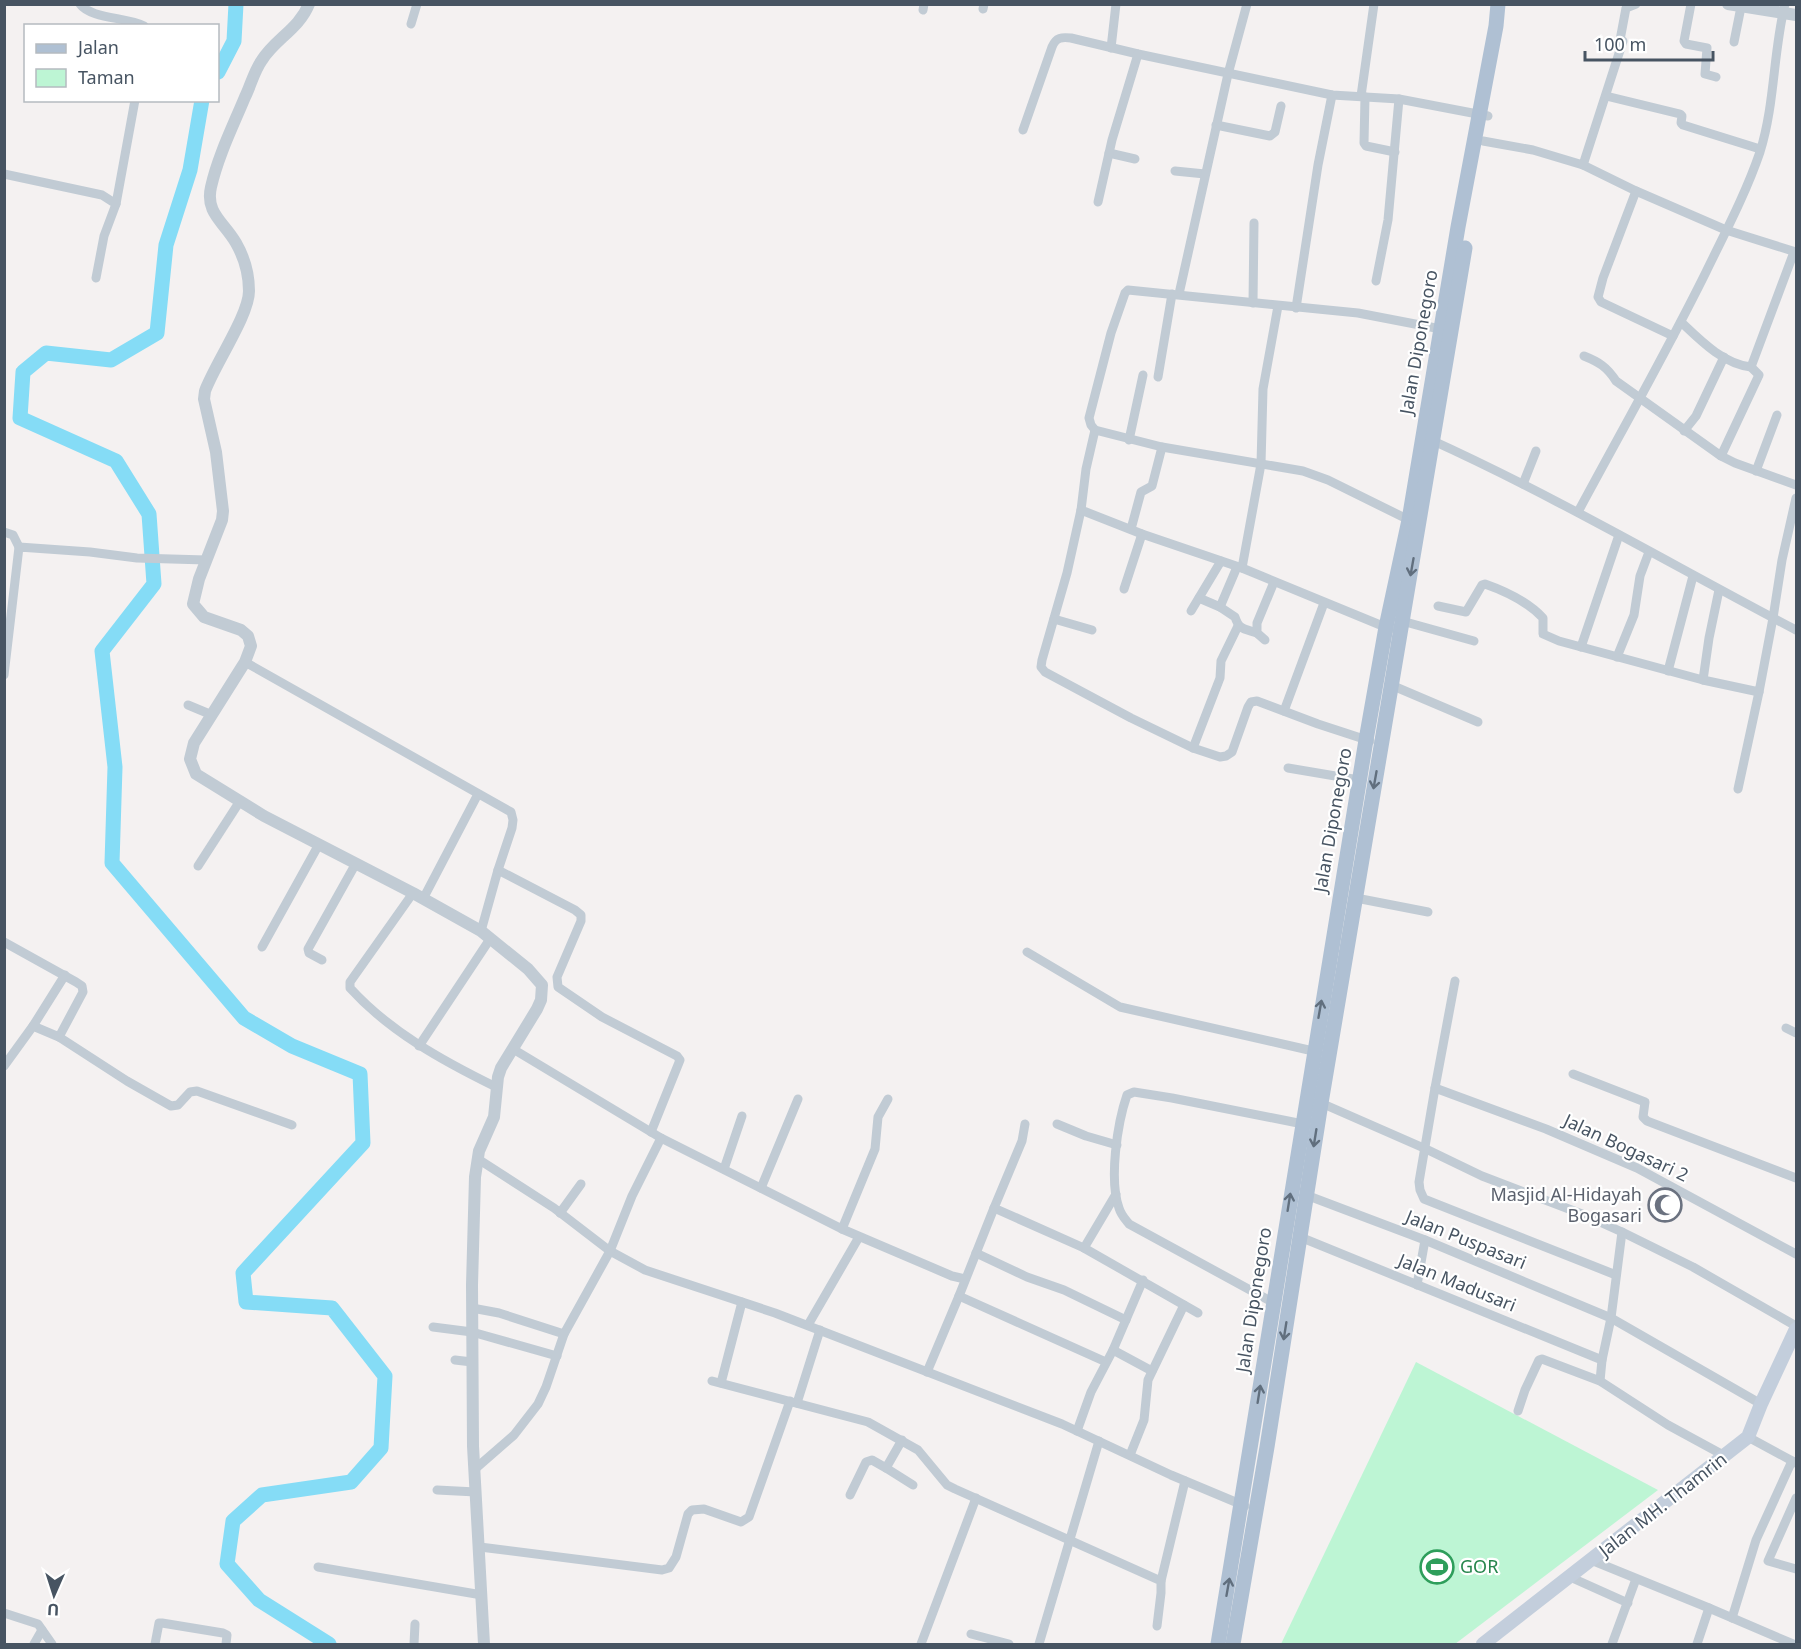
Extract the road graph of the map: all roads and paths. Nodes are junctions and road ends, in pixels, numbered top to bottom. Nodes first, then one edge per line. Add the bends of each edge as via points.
1 (80, 4) edge
2 (309, 4) edge
3 (417, 4) edge
4 (1116, 4) edge
5 (1247, 4) edge
6 (1374, 4) edge
7 (1498, 4) edge
8 (1504, 4) edge
9 (1636, 4) edge
10 (1691, 4) edge
11 (1728, 4) edge
12 (1741, 7) junction
13 (1784, 9) edge
14 (1797, 15) edge
15 (139, 24) edge
16 (411, 24) dead end
17 (1734, 42) dead end
18 (1111, 48) junction
19 (1138, 54) junction
20 (1228, 74) junction
21 (1716, 77) dead end
22 (1332, 95) junction
23 (1606, 96) junction
24 (1363, 97) junction
25 (1399, 99) junction
26 (135, 102) edge
27 (1281, 106) dead end
28 (1484, 115) junction
29 (1216, 125) junction
30 (1023, 130) dead end
31 (1483, 141) junction
32 (1761, 149) junction
33 (1395, 152) junction
34 (1109, 153) junction
35 (1135, 159) dead end
36 (1584, 165) junction
37 (1175, 171) dead end
38 (4, 174) edge
39 (1205, 174) junction
40 (1636, 191) junction
41 (1098, 202) dead end
42 (116, 204) junction
43 (1254, 223) dead end
44 (1726, 231) junction
45 (1796, 252) edge
46 (96, 279) dead end
47 (1376, 281) dead end
48 (1175, 294) junction
49 (1252, 303) junction
50 (1278, 306) junction
51 (1296, 308) junction
52 (1681, 322) junction
53 (1446, 330) junction
54 (1673, 336) junction
55 (1584, 356) dead end
56 (1725, 357) junction
57 (1751, 367) junction
58 (1143, 375) dead end
59 (1759, 375) junction
60 (1158, 378) dead end
61 (1769, 381) dead end
62 (1639, 398) junction
63 (1777, 415) dead end
64 (1095, 430) junction
65 (1684, 431) junction
66 (1428, 438) junction
67 (1129, 440) junction
68 (1162, 447) junction
69 (1536, 451) dead end
70 (1721, 456) junction
71 (1261, 464) junction
72 (1756, 471) junction
73 (1523, 484) junction
74 (1797, 485) edge
75 (1797, 498) edge
76 (1081, 510) junction
77 (1578, 512) junction
78 (1409, 520) junction
79 (1131, 529) junction
80 (4, 532) edge
81 (1142, 534) junction
82 (1619, 535) junction
83 (19, 547) junction
84 (1650, 552) junction
85 (206, 560) junction
86 (1221, 561) junction
87 (1239, 567) junction
88 (1693, 576) junction
89 (1274, 582) junction
90 (1124, 589) dead end
91 (1719, 590) junction
92 (1199, 598) junction
93 (1324, 603) junction
94 (1437, 606) dead end
95 (1220, 607) junction
96 (1191, 611) dead end
97 (1773, 618) junction
98 (1054, 619) junction
99 (1238, 626) junction
100 (1396, 627) junction
101 (1092, 630) dead end
102 (1797, 630) edge
103 (1257, 633) junction
104 (1265, 640) dead end
105 (7, 641) edge
106 (1474, 641) dead end
107 (1581, 647) junction
108 (1617, 657) junction
109 (245, 662) junction
110 (1668, 671) junction
111 (4, 675) edge
112 (1703, 680) junction
113 (1391, 685) junction
114 (1759, 692) junction
115 (188, 705) dead end
116 (1284, 711) junction
117 (212, 715) junction
118 (1478, 722) dead end
119 (1366, 740) junction
120 (1382, 743) junction
121 (1194, 748) junction
122 (1288, 768) dead end
123 (1359, 780) junction
124 (1737, 789) dead end
125 (478, 794) junction
126 (240, 801) junction
127 (318, 846) junction
128 (355, 865) junction
129 (198, 866) dead end
130 (498, 870) junction
131 (418, 896) junction
132 (1356, 898) junction
133 (1428, 912) dead end
134 (485, 935) junction
135 (4, 942) edge
136 (262, 947) dead end
137 (1027, 952) dead end
138 (322, 960) dead end
139 (65, 975) junction
140 (1455, 981) dead end
141 (556, 982) junction
142 (542, 986) junction
143 (33, 1026) junction
144 (1786, 1028) dead end
145 (1797, 1033) edge
146 (59, 1037) junction
147 (419, 1046) junction
148 (513, 1049) junction
149 (1314, 1051) junction
150 (4, 1066) edge
151 (1573, 1074) dead end
152 (496, 1087) junction
153 (1435, 1088) junction
154 (798, 1099) dead end
155 (888, 1100) dead end
156 (1321, 1103) junction
157 (742, 1116) dead end
158 (1025, 1124) dead end
159 (1057, 1124) dead end
160 (1303, 1124) junction
161 (292, 1125) dead end
162 (651, 1132) junction
163 (661, 1138) junction
164 (1118, 1145) junction
165 (1426, 1149) junction
166 (478, 1159) junction
167 (724, 1169) junction
168 (1797, 1178) edge
169 (580, 1184) dead end
170 (760, 1188) junction
171 (1116, 1194) junction
172 (1306, 1195) junction
173 (994, 1208) junction
174 (560, 1213) junction
175 (842, 1229) junction
176 (1622, 1232) junction
177 (859, 1237) junction
178 (1300, 1237) junction
179 (1425, 1240) junction
180 (1084, 1248) junction
181 (610, 1251) junction
182 (976, 1253) junction
183 (1797, 1254) edge
184 (1616, 1275) junction
185 (965, 1279) junction
186 (1143, 1280) junction
187 (1417, 1285) junction
188 (959, 1296) junction
189 (742, 1302) junction
190 (1274, 1303) junction
191 (1184, 1305) junction
192 (472, 1308) junction
193 (1198, 1313) dead end
194 (1611, 1318) junction
195 (1126, 1320) junction
196 (808, 1325) junction
197 (433, 1327) dead end
198 (1797, 1327) edge
199 (820, 1330) junction
200 (472, 1332) junction
201 (564, 1334) junction
202 (1113, 1350) junction
203 (557, 1356) junction
204 (456, 1360) dead end
205 (1602, 1360) junction
206 (472, 1362) junction
207 (1106, 1362) junction
208 (1152, 1371) junction
209 (927, 1372) junction
210 (1600, 1381) junction
211 (794, 1402) junction
212 (1761, 1404) junction
213 (1518, 1411) dead end
214 (1077, 1431) junction
215 (1748, 1437) junction
216 (902, 1440) junction
217 (1099, 1441) junction
218 (1130, 1455) junction
219 (1725, 1456) junction
220 (1795, 1462) edge
221 (886, 1468) junction
222 (475, 1469) junction
223 (1185, 1481) junction
224 (913, 1485) dead end
225 (437, 1490) dead end
226 (476, 1492) junction
227 (850, 1495) dead end
228 (975, 1498) junction
229 (1797, 1498) edge
230 (1249, 1506) junction
231 (1068, 1541) junction
232 (480, 1546) junction
233 (1591, 1560) junction
234 (318, 1567) dead end
235 (1797, 1569) edge
236 (1570, 1577) junction
237 (1636, 1579) junction
238 (1161, 1581) junction
239 (482, 1594) junction
240 (1628, 1603) junction
241 (1709, 1608) junction
242 (4, 1613) edge
243 (1732, 1618) junction
244 (415, 1624) dead end
245 (1157, 1626) dead end
246 (42, 1630) junction
247 (971, 1634) dead end
248 (992, 1642) edge
249 (34, 1644) edge
250 (52, 1644) edge
251 (155, 1644) edge
252 (226, 1644) edge
253 (414, 1644) edge
254 (484, 1644) edge
255 (921, 1644) edge
256 (1009, 1644) edge
257 (1039, 1644) edge
258 (1218, 1644) edge
259 (1233, 1644) edge
260 (1483, 1644) edge
261 (1612, 1644) edge
262 (1697, 1644) edge
263 (1793, 1644) edge

1 - 15 street via 86,12
2 - 85 street via 258,66 211,185 210,206 237,244 249,292 245,310 205,390 223,511
3 - 16 street
4 - 18 street
5 - 20 street
6 - 24 street
7 - 28 main road, Jalan Diponegoro
8 - 28 main road, Jalan Diponegoro via 1497,65
9 - 23 street via 1626,8 1622,40
10 - 21 street via 1685,42 1707,48 1705,74
11 - 12 street
12 - 13 street
12 - 17 street
13 - 14 street
13 - 32 street
18 - 19 street
18 - 30 street via 1071,38 1055,41
19 - 20 street
19 - 34 street
20 - 22 street
20 - 29 street
22 - 24 street
22 - 51 street
23 - 32 street via 1680,114 1683,125
23 - 36 street
24 - 25 street
24 - 33 street via 1364,143
25 - 28 street
25 - 33 street
26 - 42 street
27 - 29 street via 1271,136
28 - 31 main road, Jalan Diponegoro
28 - 53 main road, Jalan Diponegoro
29 - 39 street
31 - 36 street
31 - 53 main road, Jalan Diponegoro
32 - 44 street
33 - 47 street
34 - 35 street
34 - 41 street
36 - 40 street
37 - 39 street
38 - 42 street via 102,195
39 - 48 street
40 - 44 street
40 - 54 street via 1598,297 1601,302
42 - 46 street via 104,236
43 - 49 street
44 - 45 street
44 - 52 street
45 - 57 street
48 - 49 street
48 - 60 street
48 - 64 street via 1126,291 1089,417
49 - 50 street
50 - 51 street
50 - 71 street via 1263,389
51 - 53 street via 1358,313
52 - 54 street
52 - 56 street via 1707,347
53 - 66 main road, Jalan Diponegoro
54 - 62 street
55 - 62 street via 1601,363 1616,381
56 - 57 street
56 - 65 street via 1696,416
57 - 59 street
58 - 67 street
59 - 61 street
59 - 70 street
62 - 65 street
62 - 77 street
63 - 72 street
64 - 67 street
64 - 76 street
65 - 70 street
66 - 73 street
66 - 78 main road, Jalan Diponegoro
66 -> 100 main road, Jalan Diponegoro
67 - 68 street
68 - 71 street
68 - 79 street via 1152,486 1141,492
69 - 73 street
70 - 72 street
71 - 78 street via 1320,477
71 - 87 street
72 - 74 street
73 - 77 street
75 - 97 street
76 - 79 street
76 - 98 street
77 - 82 street
78 - 100 main road, Jalan Diponegoro
79 - 81 street
80 - 83 street via 13,535
81 - 86 street
81 - 90 street
82 - 84 street
82 - 107 street
83 - 85 street
83 - 105 street
84 - 88 street
84 - 108 street via 1640,576 1634,615
85 - 109 street via 193,604 204,617 248,636 251,646
86 - 87 street
86 - 92 street
87 - 89 street
87 - 95 street
88 - 91 street
88 - 110 street
89 - 93 street
89 - 103 street via 1257,623
91 - 97 street
91 - 112 street
92 - 95 street
92 - 96 street
93 - 100 street
93 - 116 street
94 - 107 street via 1466,612 1485,584 1543,616 1544,634
95 - 99 street via 1235,617
97 - 102 street
97 - 114 street
98 - 101 street
98 - 121 street via 1042,660 1045,672
99 - 103 street
99 - 121 street via 1221,661 1220,678
100 - 106 street
100 - 113 main road, Jalan Diponegoro
100 - 119 main road, Jalan Diponegoro
103 - 104 street
105 - 111 street
107 - 108 street
108 - 110 street
109 - 117 street
109 - 125 street
110 - 112 street
112 - 114 street
113 - 118 street
113 - 120 main road, Jalan Diponegoro
114 - 124 street
115 - 117 street
116 - 119 street
116 - 121 street via 1251,702 1232,752 1220,757
117 - 126 street via 190,752 191,767
119 - 120 street
119 - 123 main road, Jalan Diponegoro
120 -> 132 main road, Jalan Diponegoro
122 - 123 street
149 -> 123 main road, Jalan Diponegoro
125 - 130 street via 511,812 513,820
125 - 131 street
126 - 127 street
126 - 129 street
127 - 128 street
127 - 136 street
128 - 131 street
128 - 138 street via 308,949
130 - 134 street
130 - 141 street via 581,915
131 - 134 street
131 - 147 street via 349,986
132 - 133 street
132 - 156 main road, Jalan Diponegoro
134 - 142 street via 528,969
134 - 147 street
135 - 139 street
137 - 149 street via 1120,1007
139 - 143 street
139 - 146 street via 82,986 83,992
140 - 153 street
141 - 142 street
141 - 162 street via 564,992 602,1017 677,1056 679,1065
142 - 148 street via 542,1000
143 - 146 street
143 - 150 street
144 - 145 street
146 - 161 street via 171,1106 197,1091
147 - 152 street
148 - 152 street via 501,1068
148 - 162 street
149 - 160 main road, Jalan Diponegoro
151 - 168 street via 1645,1102 1643,1117 1647,1120
152 - 166 street via 494,1117
153 - 165 street
153 - 183 street, Jalan Bogasari 2 via 1637,1168
154 - 170 street
155 - 175 street via 878,1117 875,1149
156 - 165 street
156 -> 172 main road, Jalan Diponegoro
157 - 167 street
158 - 173 street via 1022,1141
159 - 164 street
160 - 164 street via 1134,1092 1126,1095
190 -> 160 main road, Jalan Diponegoro
162 - 163 street
163 - 167 street
163 - 181 street
164 - 171 street via 1114,1164
165 - 176 street via 1482,1176
165 - 184 street, Jalan Puspasari via 1419,1182 1424,1198
166 - 174 street
166 - 192 street
167 - 170 street
169 - 174 street
170 - 175 street
171 - 180 street
171 - 190 street via 1129,1224
172 - 178 main road, Jalan Diponegoro
172 - 179 street, Jalan Puspasari
173 - 180 street
173 - 182 street
174 - 181 street
175 - 177 street
176 - 184 street
176 - 198 street via 1693,1267
177 - 185 street
177 - 196 street
178 - 187 street, Jalan Madusari
178 -> 230 main road, Jalan Diponegoro
179 - 187 street
179 - 194 street, Jalan Puspasari
180 - 186 street
181 - 189 street via 645,1270
181 - 201 street
182 - 185 street
182 - 195 street
184 - 194 street
185 - 188 street
186 - 191 street
186 - 195 street
187 - 205 street, Jalan Madusari
188 - 207 street
188 - 209 street
189 - 196 street
189 - 211 street via 717,1382
230 -> 190 main road, Jalan Diponegoro
191 - 193 street
191 - 208 street
192 - 200 street
192 - 201 street
194 - 205 street
194 - 212 street, Jalan Puspasari
195 - 202 street
196 - 199 street
197 - 200 street
198 - 212 main road, Jalan MH. Thamrin
199 - 209 street
199 - 211 street
200 - 203 street
200 - 206 street
201 - 203 street
202 - 207 street
202 - 208 street
203 - 222 street via 534,1410 514,1435
204 - 206 street
205 - 210 street
206 - 222 street
207 - 214 street
208 - 218 street via 1144,1420
209 - 214 street
210 - 213 street via 1540,1359
210 - 219 street
211 - 216 street via 867,1422
211 - 232 street via 749,1517 741,1522 704,1509 692,1510 674,1564 669,1568
212 - 215 main road, Jalan MH. Thamrin
214 - 217 street
215 - 219 main road, Jalan MH. Thamrin
215 - 220 street
216 - 221 street
216 - 228 street via 926,1458 947,1485
217 - 218 street
217 - 231 street
218 - 223 street
219 - 233 main road, Jalan MH. Thamrin
220 - 243 street via 1756,1540
221 - 224 street
221 - 227 street via 868,1460
222 - 226 street
223 - 230 street
223 - 238 street
225 - 226 street
226 - 232 street
228 - 231 street
228 - 255 street
229 - 235 street via 1768,1560
258 -> 230 main road, Jalan Diponegoro
230 - 259 main road, Jalan Diponegoro
231 - 238 street
231 - 257 street
232 - 239 street
233 - 236 main road, Jalan MH. Thamrin
233 - 237 street
234 - 239 street
236 - 240 street
236 - 260 main road, Jalan MH. Thamrin
237 - 240 street
237 - 241 street
238 - 245 street
239 - 254 street
240 - 261 street
241 - 243 street
241 - 262 street
242 - 246 street via 38,1624
243 - 263 street
244 - 253 street
246 - 249 street
246 - 250 street
247 - 248 street
248 - 256 street
251 - 252 street via 159,1623 223,1632

